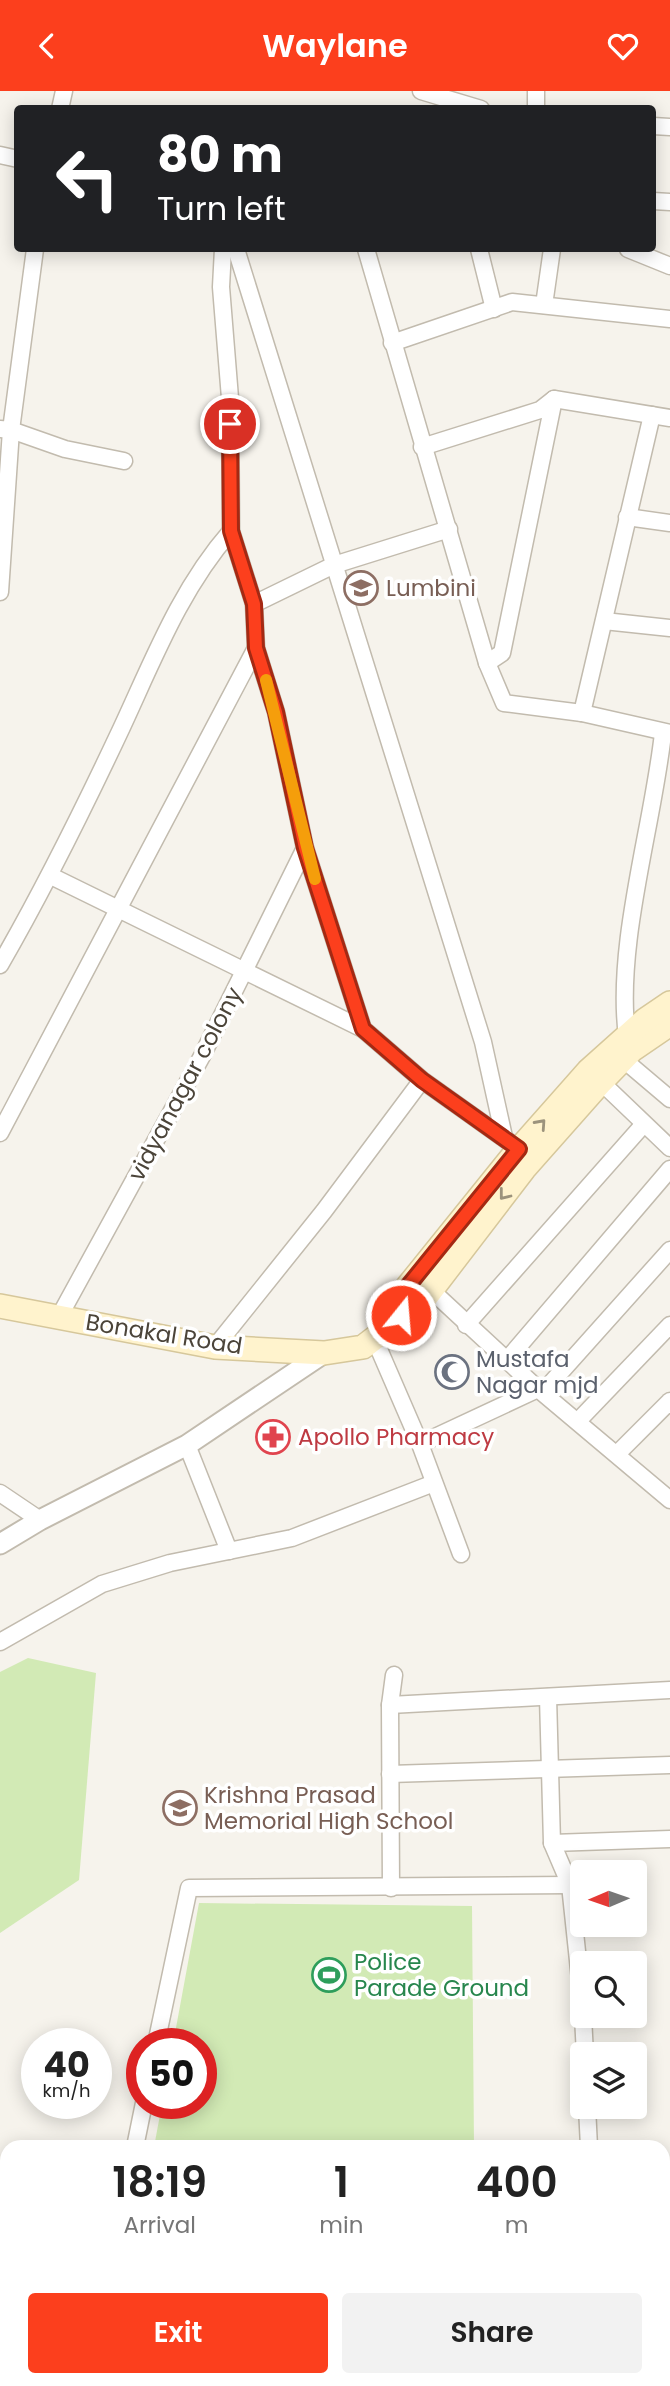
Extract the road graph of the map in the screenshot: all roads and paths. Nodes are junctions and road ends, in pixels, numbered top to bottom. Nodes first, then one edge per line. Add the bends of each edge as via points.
1 (421, 91) edge
2 (458, 105) edge
3 (35, 252) edge
4 (223, 252) edge
5 (237, 252) edge
6 (367, 252) edge
7 (480, 252) edge
8 (552, 252) edge
9 (635, 252) edge
10 (670, 266) edge
11 (544, 305) junction
12 (494, 309) junction
13 (670, 319) edge
14 (392, 343) junction
15 (554, 400) junction
16 (652, 415) junction
17 (670, 418) edge
18 (6, 430) edge
19 (422, 447) junction
20 (124, 461) dead end
21 (627, 517) junction
22 (670, 523) edge
23 (449, 529) junction
24 (231, 531) junction
25 (334, 565) junction
26 (0, 592) edge
27 (254, 604) junction
28 (604, 621) junction
29 (670, 628) edge
30 (256, 648) junction
31 (487, 663) junction
32 (582, 713) junction
33 (667, 733) edge
34 (305, 848) junction
35 (51, 876) junction
36 (117, 911) junction
37 (0, 965) edge
38 (243, 972) junction
39 (670, 1003) edge
40 (670, 1024) edge
41 (363, 1029) junction
42 (627, 1036) junction
43 (624, 1059) junction
44 (422, 1080) junction
45 (601, 1082) junction
46 (670, 1099) edge
47 (643, 1125) junction
48 (0, 1133) edge
49 (512, 1143) junction
50 (670, 1148) edge
51 (670, 1170) edge
52 (670, 1250) edge
53 (431, 1290) junction
54 (0, 1306) edge
55 (401, 1315) junction
56 (59, 1317) junction
57 (466, 1325) junction
58 (670, 1325) edge
59 (374, 1340) junction
60 (215, 1347) junction
61 (324, 1353) junction
62 (506, 1361) junction
63 (540, 1391) junction
64 (670, 1401) edge
65 (578, 1420) junction
66 (420, 1444) junction
67 (187, 1445) junction
68 (617, 1454) junction
69 (434, 1483) junction
70 (666, 1489) edge
71 (0, 1493) edge
72 (40, 1520) junction
73 (0, 1544) edge
74 (229, 1551) junction
75 (461, 1554) dead end
76 (0, 1642) edge
77 (394, 1675) dead end
78 (670, 1690) edge
79 (548, 1697) junction
80 (390, 1705) junction
81 (670, 1765) edge
82 (551, 1769) junction
83 (390, 1775) junction
84 (670, 1839) edge
85 (552, 1843) junction
86 (570, 1885) joint
87 (391, 1888) junction
88 (159, 2028) edge
89 (141, 2119) edge
90 (588, 2119) edge
91 (136, 2140) edge
92 (589, 2140) edge

1 - 2 street
3 - 18 street
4 - 24 street via 220,287 230,398
5 - 25 street
6 - 14 street
7 - 12 street
8 - 11 street
9 - 10 street
11 - 12 street via 512,302
11 - 13 street
12 - 14 street
14 - 19 street
15 - 16 street
15 - 19 street via 540,409
15 - 31 street via 502,653
16 - 17 street
16 - 21 street
18 - 20 street
18 - 26 street
19 - 23 street
21 - 22 street
21 - 28 street
23 - 25 street
23 - 31 street
24 - 27 street
24 - 35 street via 174,613
25 - 27 street
25 - 49 street
27 - 30 street
28 - 29 street
28 - 32 street
30 - 34 street via 276,712
30 - 36 street
31 - 32 street via 504,703
32 - 33 street
33 - 42 street via 633,922 623,1005
34 - 38 street, vidyanagar colony
34 - 41 street
35 - 36 street
35 - 37 street
36 - 38 street
36 - 48 street
38 - 41 street
38 - 56 street, vidyanagar colony
39 - 42 main road, Bonakal Road
40 - 43 main road, Bonakal Road
41 - 44 street
49 -> 42 main road, Bonakal Road
43 - 45 main road, Bonakal Road
43 - 46 street
44 - 49 street
44 - 60 street
45 - 47 street
45 -> 53 main road, Bonakal Road via 524,1169
47 - 50 street
47 - 57 street
49 - 55 main road, Bonakal Road via 408,1286
51 - 62 street
52 - 63 street
53 - 55 main road, Bonakal Road via 417,1307
53 - 57 street
54 - 56 main road, Bonakal Road
55 - 59 main road, Bonakal Road
56 - 60 main road, Bonakal Road
57 - 62 street
58 - 65 street
59 - 61 main road, Bonakal Road via 346,1351
59 - 66 street
60 - 61 main road, Bonakal Road
61 - 67 street
62 - 63 street
63 - 65 street
63 - 66 street
64 - 68 street
65 - 68 street
66 - 69 street
67 - 72 street
67 - 74 street
68 - 70 street
69 - 74 street via 292,1538
69 - 75 street
71 - 72 street
72 - 73 street
74 - 76 street via 102,1584
77 - 80 street
78 - 79 street
79 - 80 street
79 - 82 street
80 - 83 street
81 - 82 street
82 - 83 street
82 - 85 street
83 - 87 street
84 - 85 street
85 - 86 street
86 - 87 street
87 - 88 street via 189,1888
89 - 91 street
90 - 92 street

